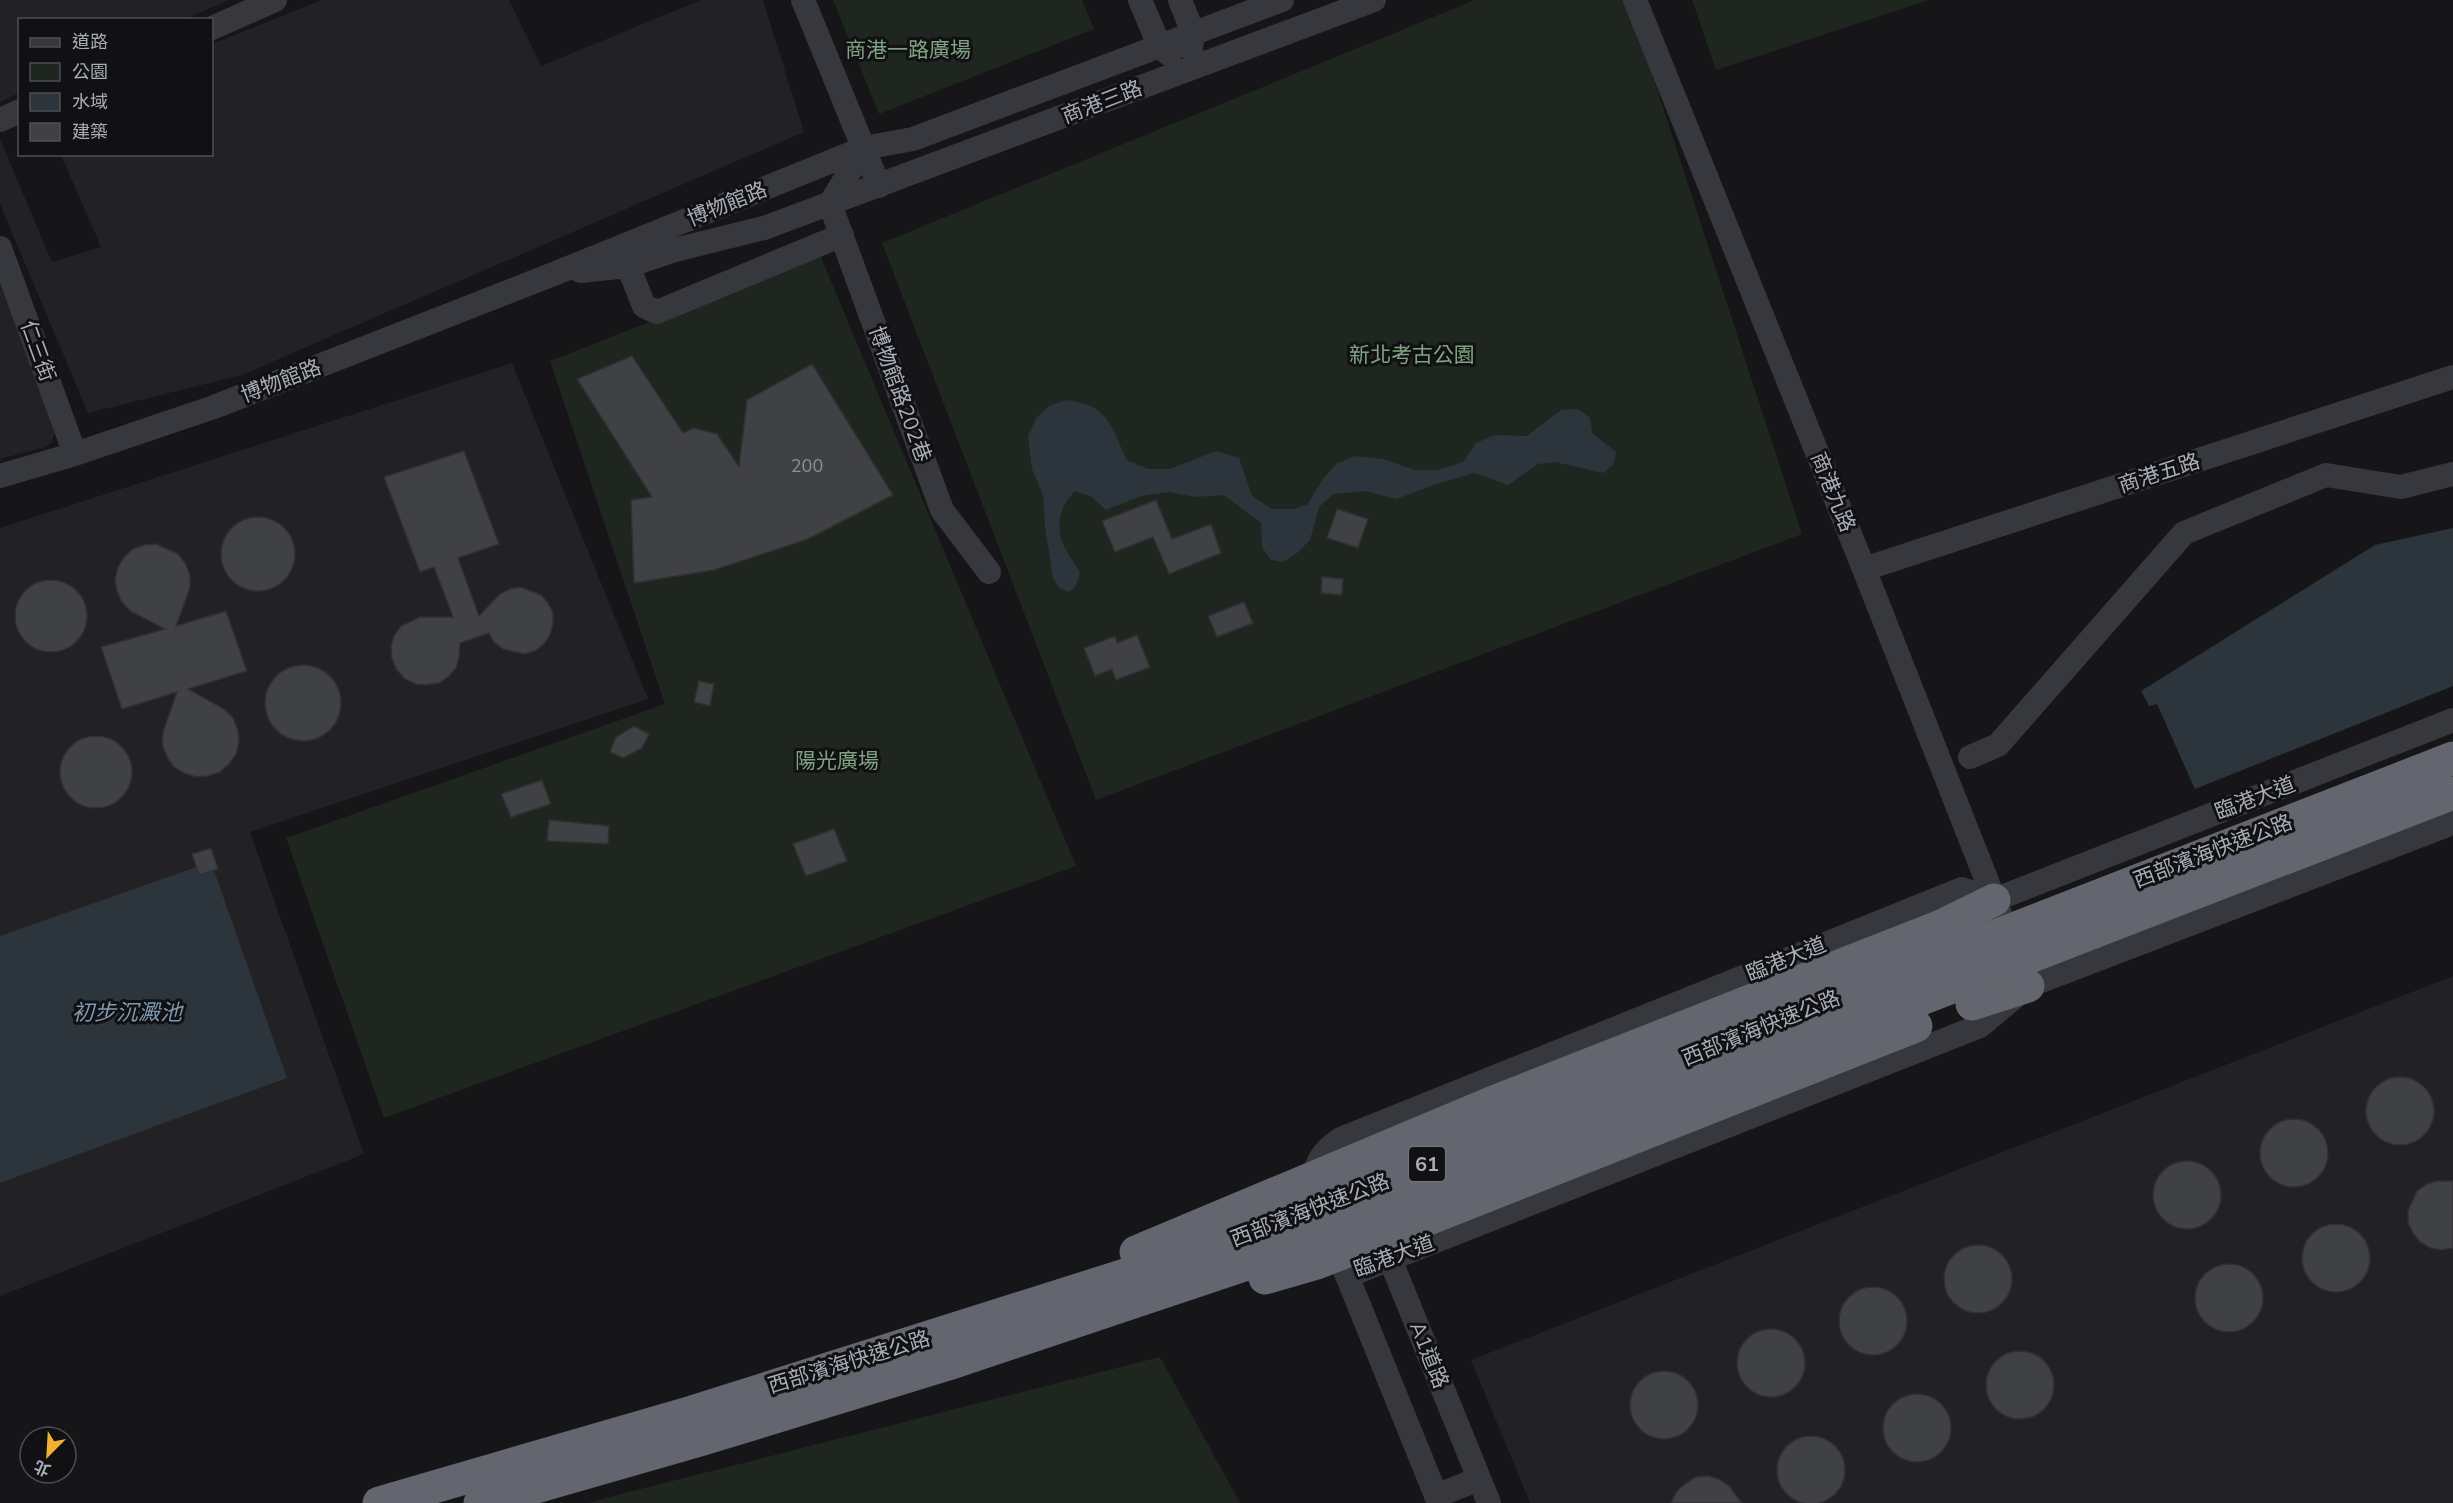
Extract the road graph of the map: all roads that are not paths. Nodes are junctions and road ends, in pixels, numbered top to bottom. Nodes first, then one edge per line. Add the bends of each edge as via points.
1 (275, 0) edge
2 (803, 0) edge
3 (1140, 0) edge
4 (1180, 0) edge
5 (1282, 0) edge
6 (1374, 0) edge
7 (1635, 0) edge
8 (213, 28) edge
9 (1193, 33) junction
10 (1159, 45) junction
11 (1188, 69) junction
12 (18, 112) edge
13 (0, 120) edge
14 (864, 148) junction
15 (879, 186) junction
16 (830, 204) junction
17 (842, 235) junction
18 (0, 248) edge
19 (628, 266) junction
20 (556, 273) junction
21 (2453, 377) edge
22 (75, 454) junction
23 (2453, 474) edge
24 (0, 476) edge
25 (1864, 569) junction
26 (989, 572) dead end
27 (2453, 720) edge
28 (1970, 757) dead end
29 (2453, 758) edge
30 (2453, 767) edge
31 (2453, 782) edge
32 (2453, 793) edge
33 (2453, 824) edge
34 (1994, 900) junction
35 (2013, 947) junction
36 (2028, 986) junction
37 (1370, 1207) junction
38 (1324, 1220) junction
39 (1390, 1259) junction
40 (1347, 1276) junction
41 (944, 1349) junction
42 (1479, 1479) junction
43 (1437, 1499) edge
44 (379, 1503) edge
45 (480, 1503) edge
46 (1489, 1503) edge

1 - 8 street
2 - 14 street
3 - 10 street
4 - 9 street
5 - 9 street, 商港三路
6 - 11 street, 商港三路
7 - 25 street, 商港九路
9 - 10 street, 商港三路
9 - 11 street
10 - 11 street
10 - 14 street, 商港三路 via 913,140
11 - 15 street, 商港三路
12 - 13 street
14 - 15 street
14 - 16 street
14 - 20 street, 博物館路
15 - 16 street, 商港三路
16 - 17 street, 博物館路202巷
16 - 19 street, 博物館路 via 764,228
17 - 19 street via 657,312 644,306
17 - 26 street, 博物館路202巷 via 942,510
18 - 22 street, 仁三街
19 - 20 street, 博物館路
20 - 22 street, 博物館路 via 214,407
21 - 25 street, 商港五路
22 - 24 street, 博物館路
23 - 28 street via 2401,488 2326,475 2184,533 1998,745
25 - 34 street, 商港九路
27 - 34 street, 臨港大道
29 - 41 highway, 西部濱海快速公路 / 61, bridge via 1715,1045 1261,1232
30 - 35 street
31 - 35 street
32 - 41 highway, 西部濱海快速公路 / 61, bridge via 1268,1257
33 - 36 street, 臨港大道
34 - 35 street, 商港九路
34 - 38 street, 臨港大道 via 1962,889 1341,1139 1325,1151 1314,1175
34 - 41 highway, bridge via 1941,926 1496,1101
35 - 36 street, 商港九路
35 - 37 street via 1995,961
35 - 38 street
36 - 39 street, 臨港大道 via 1980,1026
36 - 41 highway, bridge via 1972,1004 1317,1263
37 - 38 street
37 - 39 street, A1道路
38 - 40 street, 臨港大道
39 - 40 street, 臨港大道
39 - 42 street, A1道路
40 - 43 street
41 - 44 highway, 西部濱海快速公路 / 61, bridge via 692,1412
41 - 45 highway, 西部濱海快速公路 / 61, bridge via 699,1440
42 - 43 street
42 - 46 street, A1道路

